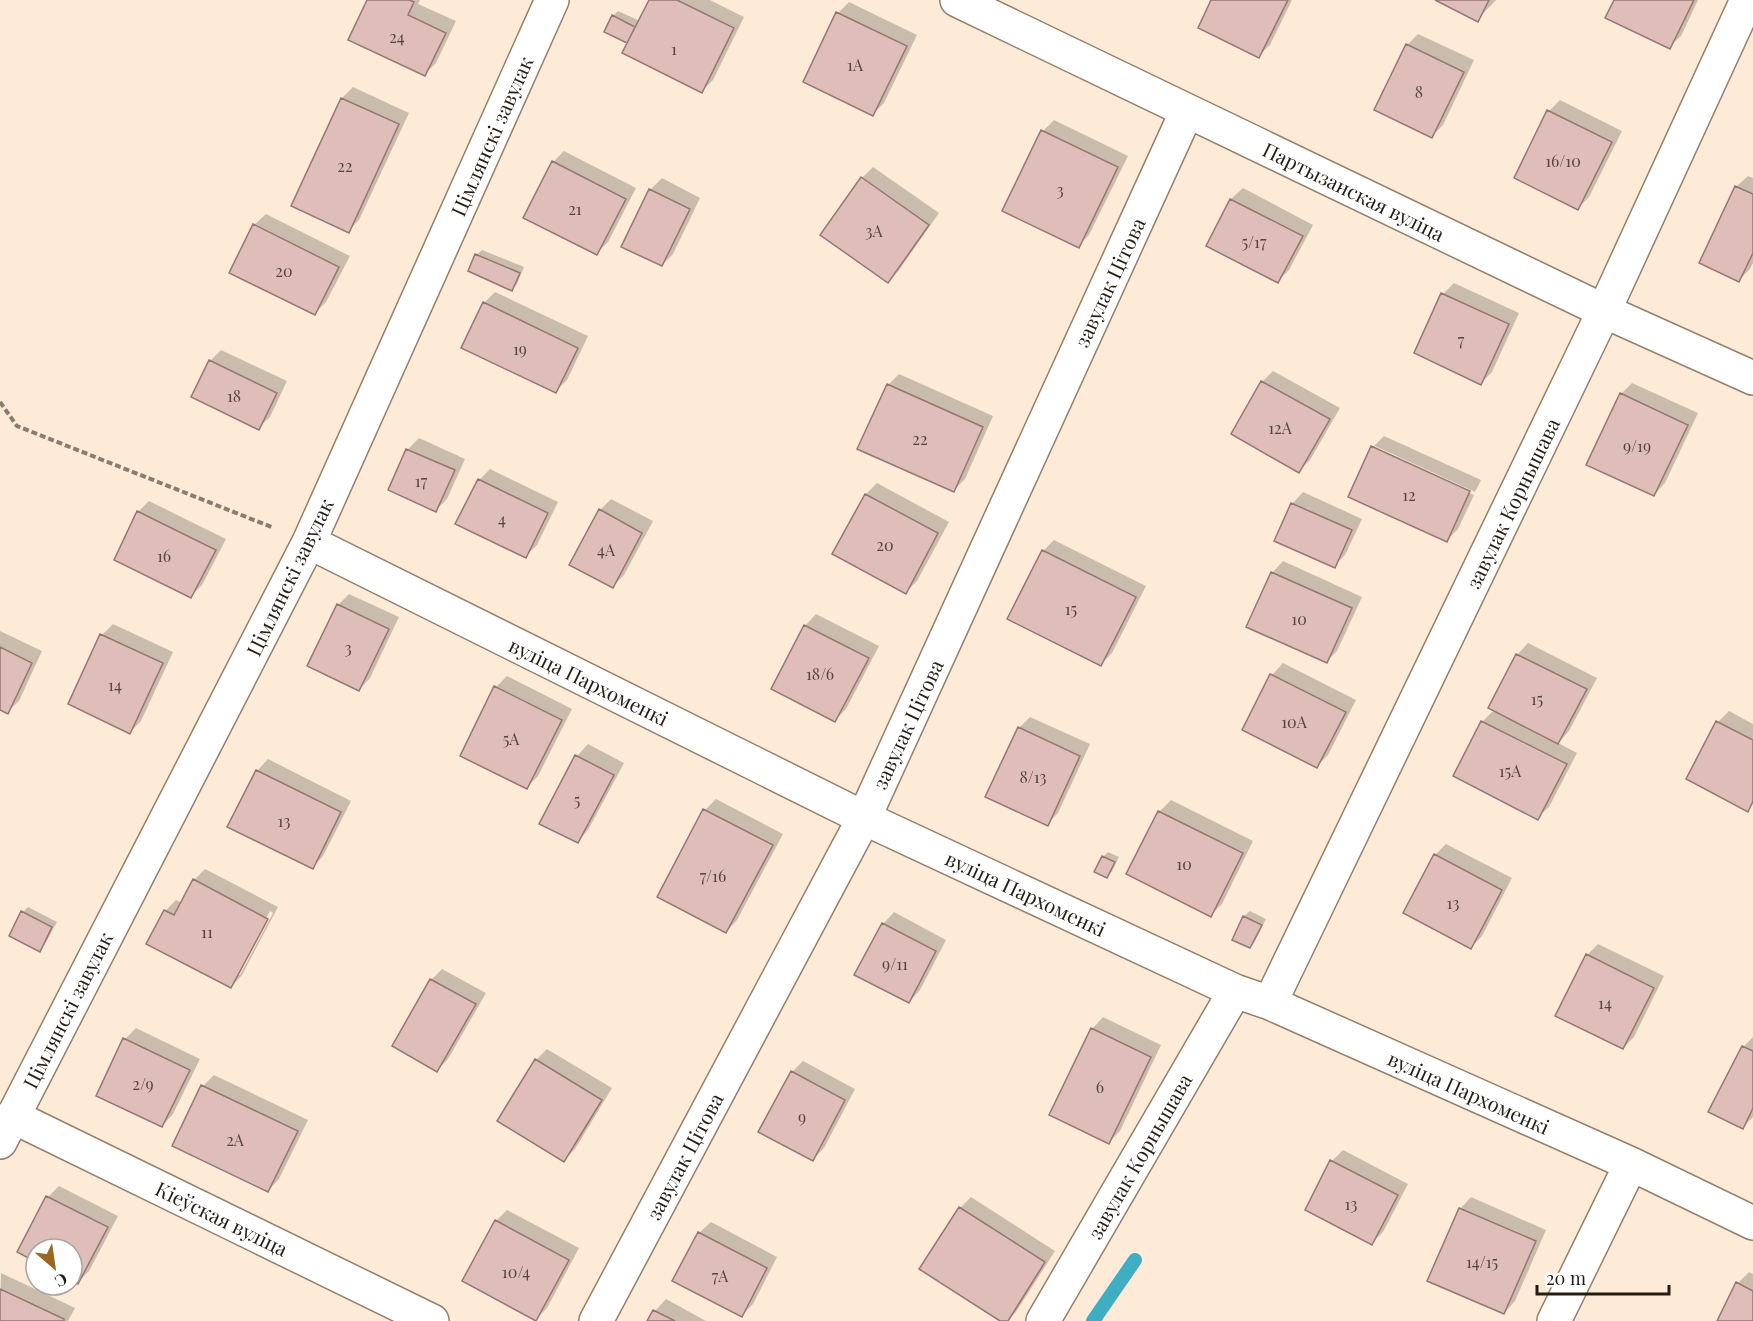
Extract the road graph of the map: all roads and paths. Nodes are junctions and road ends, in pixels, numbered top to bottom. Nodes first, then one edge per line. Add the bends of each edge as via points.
1 (552, 0) edge
2 (957, 0) edge
3 (1747, 0) edge
4 (1187, 111) junction
5 (1604, 311) junction
6 (1753, 378) edge
7 (0, 402) edge
8 (309, 542) junction
9 (864, 818) junction
10 (1235, 991) junction
11 (1270, 1003) junction
12 (6, 1129) edge
13 (1631, 1164) junction
14 (1753, 1223) edge
15 (432, 1321) edge
16 (596, 1321) edge
17 (1042, 1321) edge
18 (1554, 1321) edge

1 - 8 street, Цімлянскі завулак
2 - 4 street, Партызанская вуліца
3 - 5 street, завулак Корнышава
4 - 5 street, Партызанская вуліца
4 - 9 street, завулак Цітова
5 - 6 street, Партызанская вуліца
5 - 11 street, завулак Корнышава
7 - 8 path via 17,426
8 - 9 street, вуліца Пархоменкі
8 - 12 street, Цімлянскі завулак
9 - 10 street, вуліца Пархоменкі
9 - 16 street, завулак Цітова
10 - 11 street, вуліца Пархоменкі
10 - 17 street, завулак Корнышава
11 - 13 street, вуліца Пархоменкі
12 - 15 street, Кіеўская вуліца
13 - 14 street, вуліца Пархоменкі
13 - 18 street

